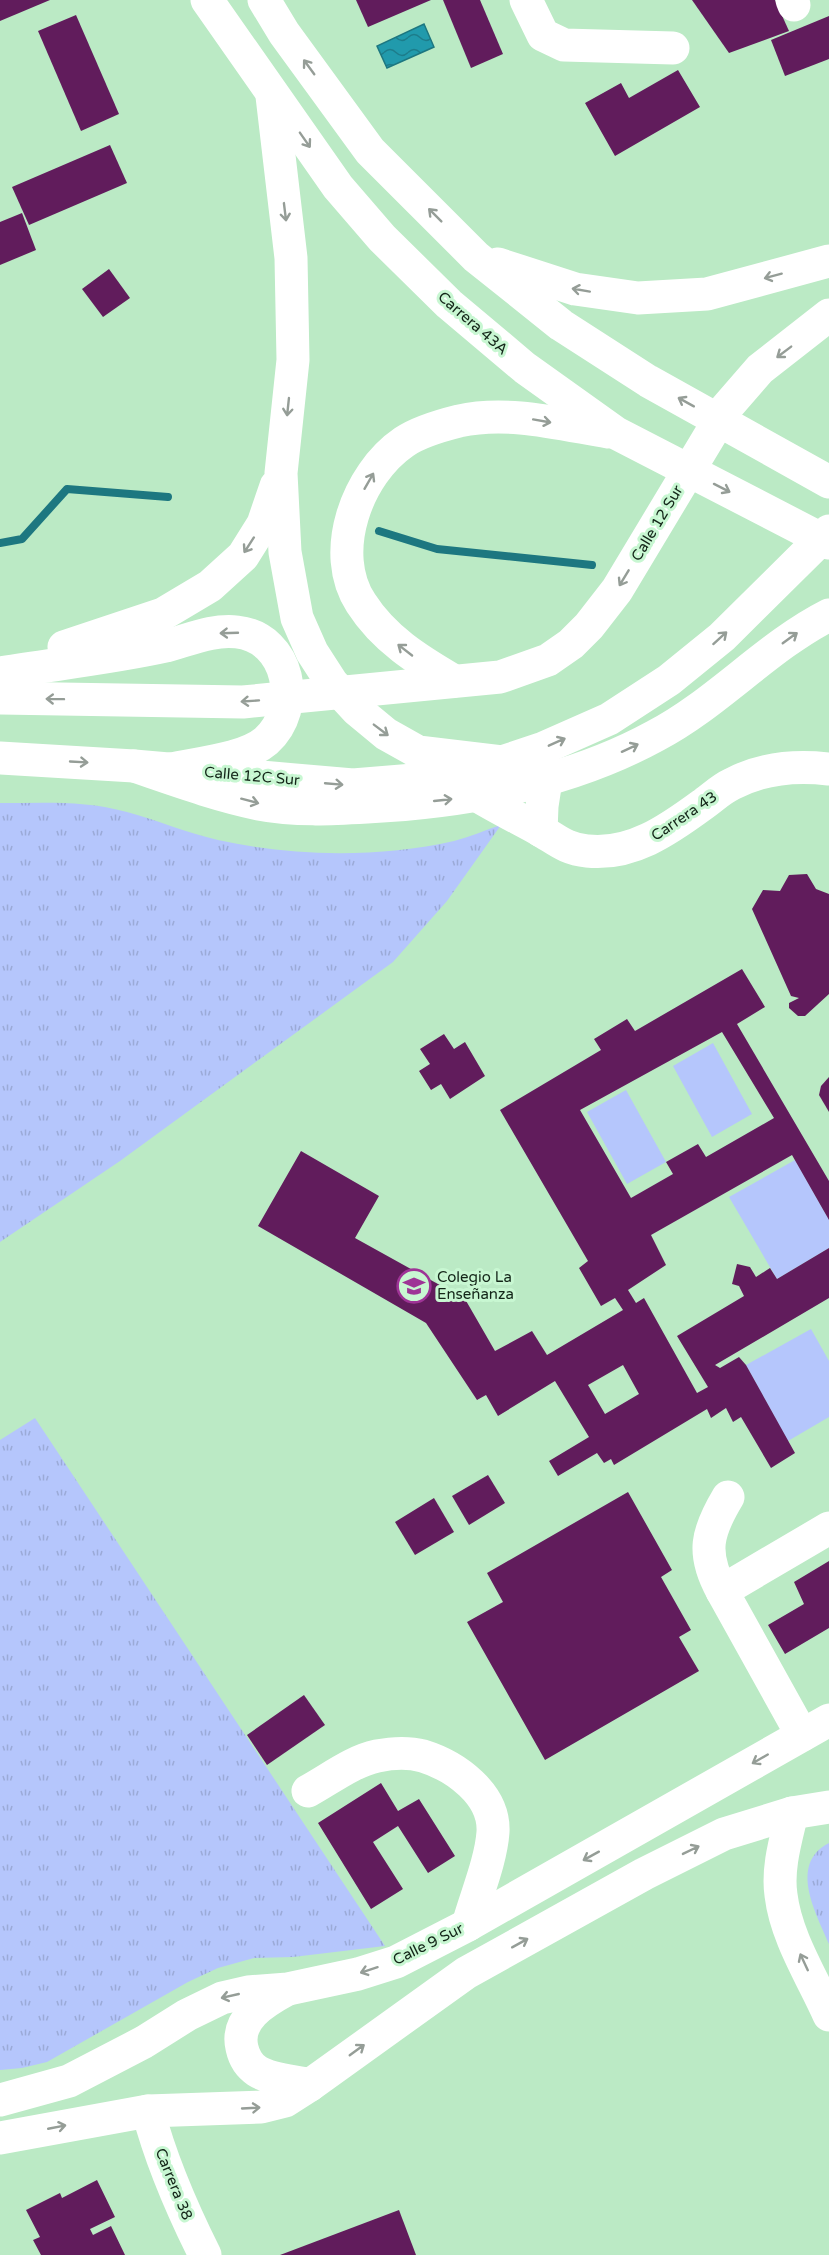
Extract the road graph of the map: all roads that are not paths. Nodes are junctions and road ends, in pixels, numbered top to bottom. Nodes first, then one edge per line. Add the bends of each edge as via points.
1 (207, 0) edge
2 (264, 0) edge
3 (526, 0) edge
4 (673, 48) dead end
5 (271, 92) junction
6 (476, 256) junction
7 (829, 261) edge
8 (829, 315) edge
9 (624, 438) junction
10 (281, 473) junction
11 (829, 482) edge
12 (829, 531) edge
13 (829, 543) edge
14 (829, 615) edge
15 (0, 670) edge
16 (454, 681) junction
17 (0, 698) edge
18 (0, 758) edge
19 (502, 762) junction
20 (134, 765) junction
21 (171, 769) junction
22 (829, 769) edge
23 (546, 780) junction
24 (478, 796) junction
25 (541, 831) junction
26 (728, 1497) dead end
27 (829, 1528) edge
28 (722, 1591) junction
29 (815, 1727) edge
30 (308, 1791) dead end
31 (829, 1807) edge
32 (792, 1814) junction
33 (468, 1924) junction
34 (288, 1989) junction
35 (829, 2015) edge
36 (310, 2085) junction
37 (0, 2100) edge
38 (148, 2111) junction
39 (0, 2138) edge
40 (205, 2255) edge

1 - 5 main road, Carrera 43A
6 -> 2 main road via 370,151
3 - 4 main road via 543,35 564,45
5 -> 9 main road, Carrera 43A via 338,187 390,247 449,304 525,368
5 -> 10 main road via 291,270 293,360
7 -> 6 main road via 707,294 638,298 574,289
11 -> 6 main road via 648,381 561,324
8 -> 16 main road, Calle 12 Sur via 760,369 727,407 617,590 577,638 548,660 528,669 500,677
9 -> 13 main road, Carrera 43A
16 -> 9 main road via 384,634 360,602 347,574 347,542 355,505 375,470 404,442 460,421 488,417 532,419
10 -> 15 main road via 263,524 243,556 210,586 164,614
10 -> 19 main road via 285,552 297,618 332,683 386,734 418,752
19 -> 12 main road via 609,719 669,680 722,637
23 -> 14 main road via 656,736 706,704 807,626
21 -> 15 main road via 255,749 277,729 287,702 285,670 275,652 259,639 238,632 210,634 98,658
16 -> 17 main road via 243,702
18 -> 20 main road, Calle 12C Sur
21 -> 19 main road, Calle 12C Sur via 353,785 426,779
20 - 21 main road, Calle 12C Sur
20 -> 24 main road via 260,804 315,810
22 - 25 main road, Carrera 43 via 803,766 764,771 730,784 647,841 612,851 560,845
23 - 24 main road
23 - 25 main road
24 - 25 main road, Carrera 43
26 - 28 main road via 713,1522 709,1539 710,1564
27 - 28 main road
28 - 29 main road
29 -> 33 main road, Calle 9 Sur
30 - 33 main road via 361,1761 402,1753 423,1756 465,1777 484,1800 492,1816 493,1830
31 - 32 main road
35 -> 32 main road via 791,1934 781,1895 782,1863
36 -> 32 main road via 466,1973 691,1850 741,1828
33 -> 34 main road, Calle 9 Sur via 396,1962
34 - 36 main road via 264,2002 247,2019 240,2039 244,2058 256,2071
34 -> 37 main road, Calle 9 Sur via 222,1998 69,2081
38 -> 36 main road via 261,2107 285,2101
39 -> 38 main road
38 - 40 main road, Carrera 38 via 177,2194

